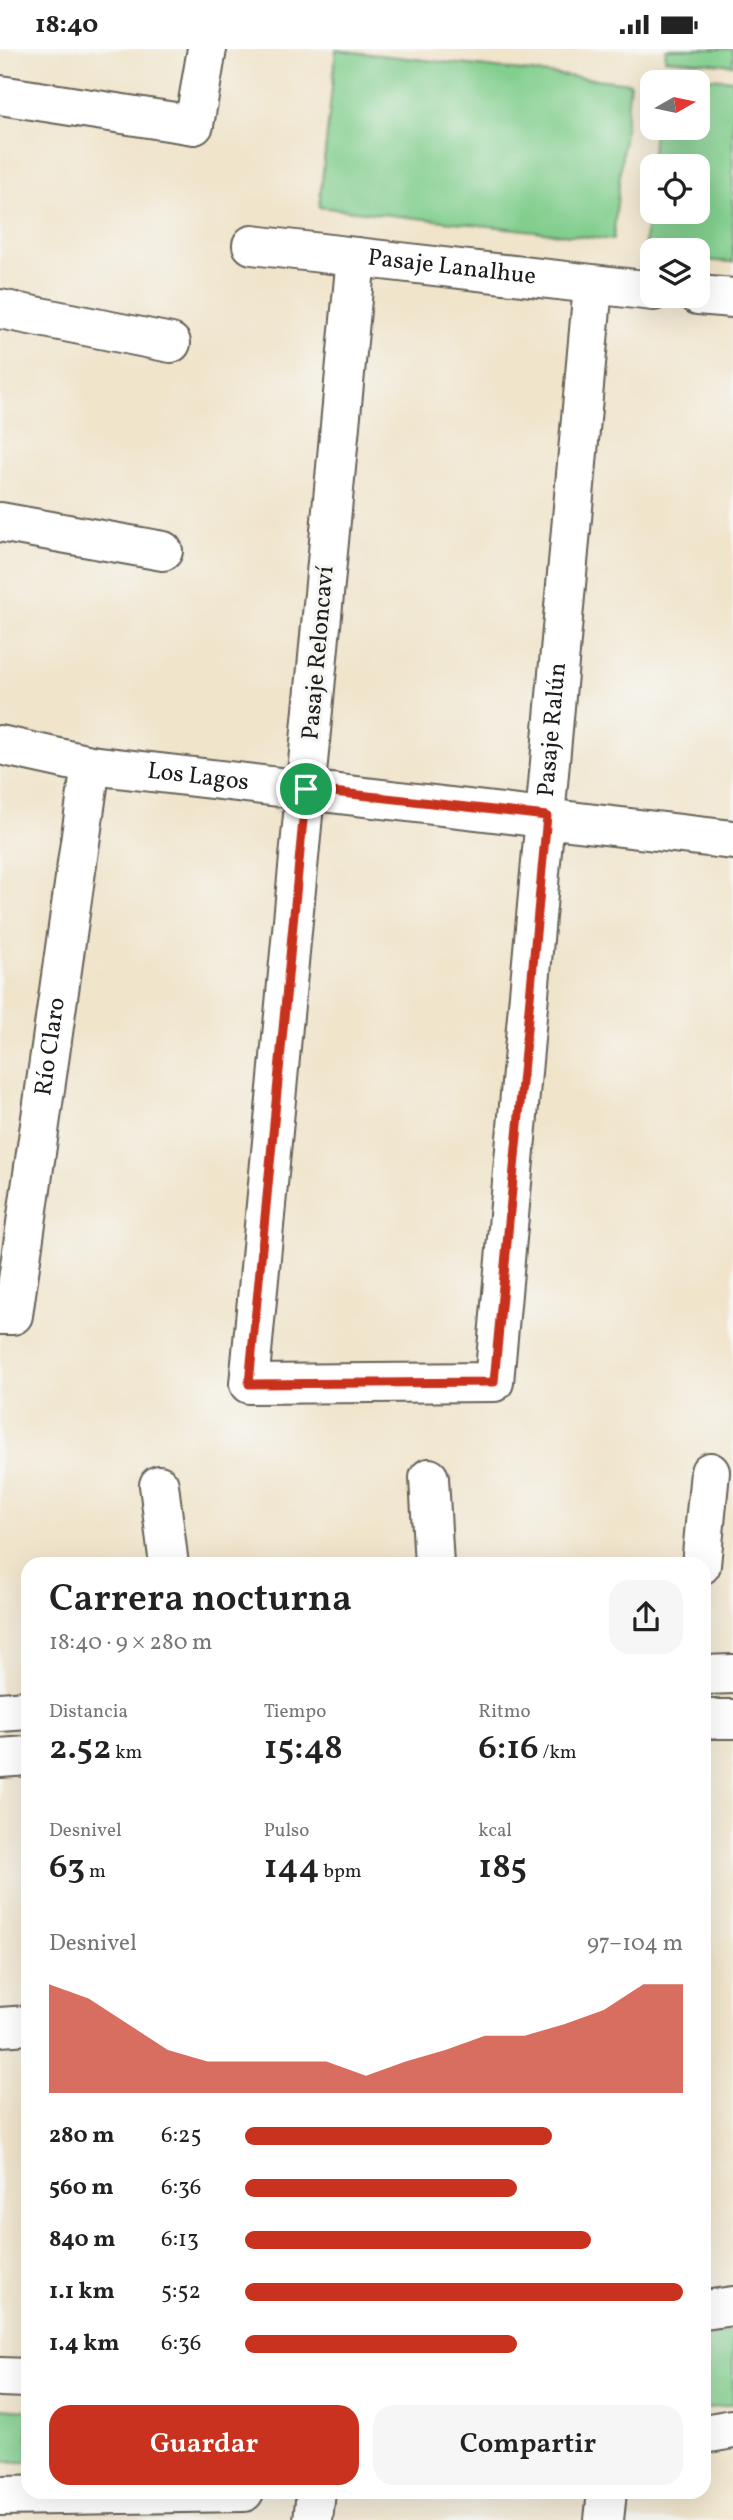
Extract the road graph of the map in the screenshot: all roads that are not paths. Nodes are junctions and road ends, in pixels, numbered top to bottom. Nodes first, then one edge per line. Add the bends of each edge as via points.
1 (207, 49) edge
2 (0, 95) edge
3 (252, 245) dead end
4 (356, 257) junction
5 (593, 286) junction
6 (640, 290) edge
7 (710, 296) edge
8 (733, 299) edge
9 (0, 309) edge
10 (171, 343) dead end
11 (0, 522) edge
12 (163, 551) dead end
13 (0, 745) edge
14 (90, 765) junction
15 (306, 789) junction
16 (547, 816) junction
17 (733, 840) edge
18 (0, 1315) edge
19 (494, 1382) joint
20 (710, 1472) dead end
21 (429, 1478) dead end
22 (159, 1485) dead end
23 (168, 1557) edge
24 (433, 1557) edge
25 (702, 1557) edge
26 (733, 1674) edge
27 (711, 1675) edge
28 (21, 1710) edge
29 (0, 1712) edge
30 (711, 1719) edge
31 (733, 1719) edge
32 (21, 1756) edge
33 (0, 1758) edge
34 (21, 2026) edge
35 (0, 2027) edge
36 (733, 2306) edge
37 (711, 2310) edge
38 (0, 2377) edge
39 (21, 2378) edge
40 (733, 2429) edge
41 (711, 2433) edge
42 (0, 2496) edge
43 (21, 2496) edge
44 (315, 2499) edge
45 (606, 2499) edge
46 (313, 2520) edge
47 (604, 2520) edge

1 - 2 street via 194,125
3 - 4 street, Pasaje Lanalhue
4 - 5 street, Pasaje Lanalhue
4 - 15 street, Pasaje Reloncaví
5 - 6 street, Pasaje Lanalhue
5 - 16 street, Pasaje Ralún
7 - 8 street
9 - 10 street
11 - 12 street
13 - 14 street, Los Lagos
14 - 15 street, Los Lagos
14 - 18 street, Río Claro via 13,1315
15 - 16 street, Los Lagos
15 - 19 street, Pasaje Reloncaví via 249,1384
16 - 17 street, Los Lagos
16 - 19 street, Pasaje Ralún
20 - 25 street
21 - 24 street
22 - 23 street
26 - 27 street
28 - 29 street
30 - 31 street
32 - 33 street
34 - 35 street
36 - 37 street
38 - 39 street
40 - 41 street
42 - 43 street
44 - 46 street
45 - 47 street

